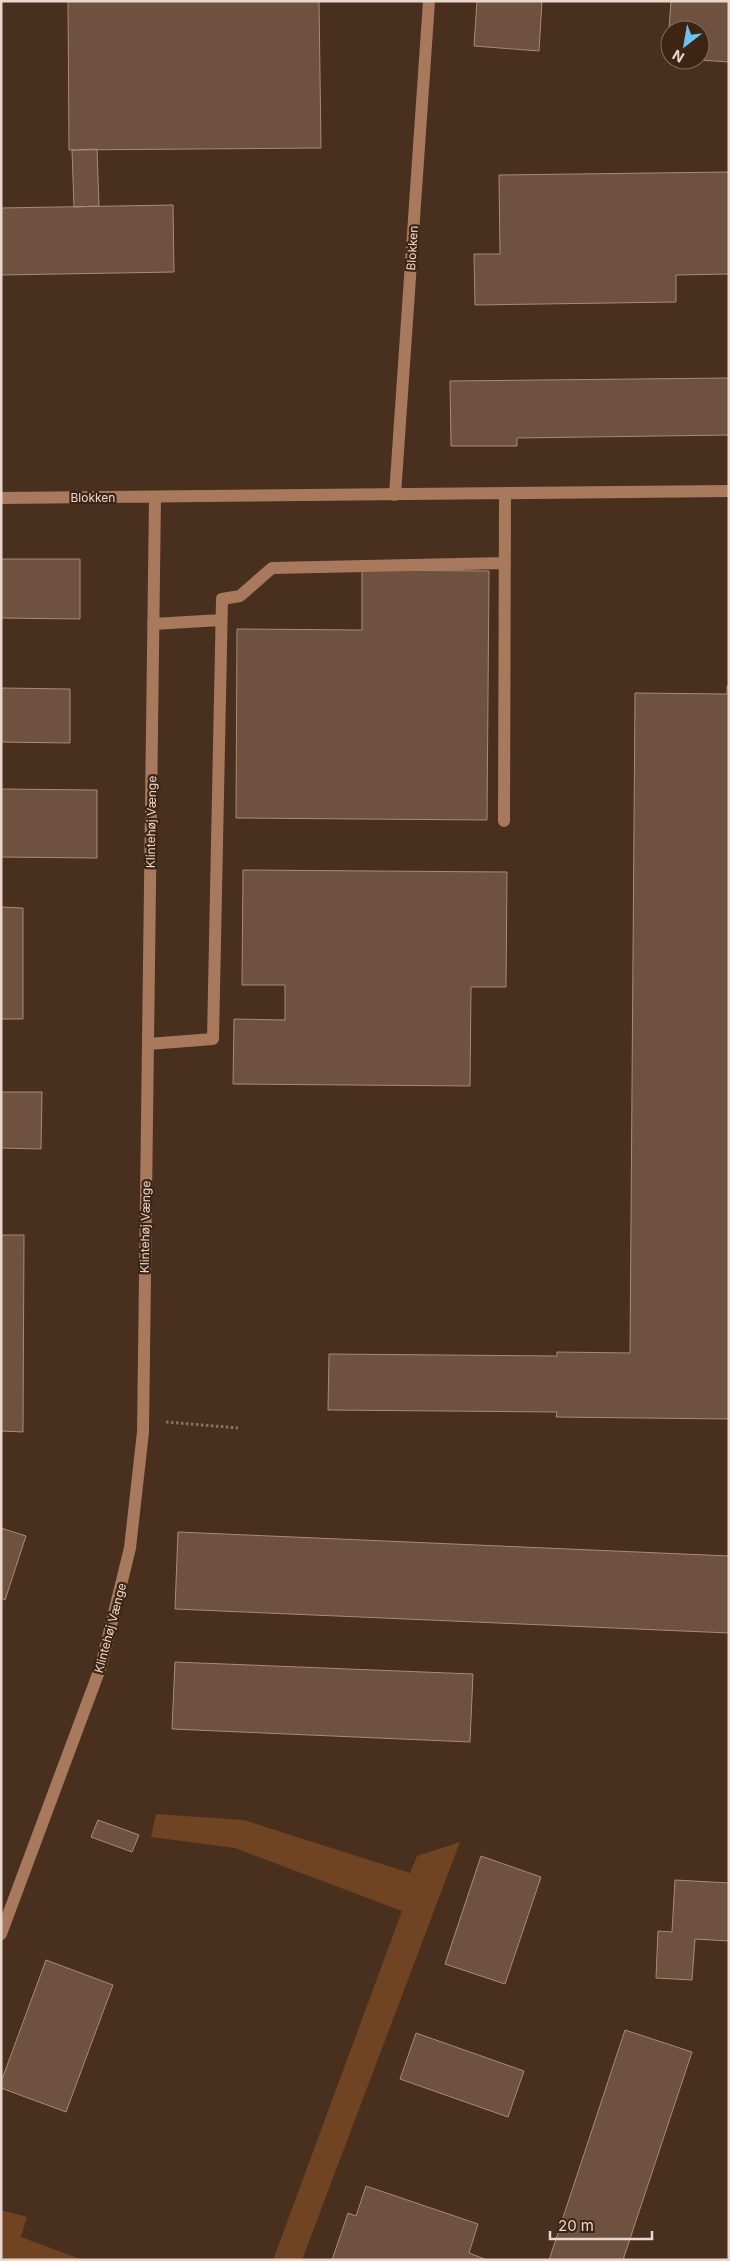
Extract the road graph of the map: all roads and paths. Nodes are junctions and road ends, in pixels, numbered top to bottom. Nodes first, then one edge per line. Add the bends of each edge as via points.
1 (429, 1) edge
2 (729, 491) edge
3 (505, 494) junction
4 (395, 495) junction
5 (155, 497) junction
6 (1, 498) edge
7 (505, 562) junction
8 (221, 620) junction
9 (153, 624) junction
10 (504, 821) dead end
11 (148, 1044) junction
12 (177, 1423) dead end
13 (238, 1428) dead end
14 (1, 1934) edge

1 - 4 street, Blokken
2 - 3 street, Blokken
3 - 4 street, Blokken
3 - 7 street
4 - 5 street, Blokken
5 - 6 street, Blokken
5 - 9 street, Klintehøj Vænge
7 - 8 street via 272,568 240,596 222,599
7 - 10 street
8 - 9 street
8 - 11 street via 213,1039
9 - 11 street, Klintehøj Vænge
11 - 14 street, Klintehøj Vænge via 143,1432 130,1548 101,1666
12 - 13 path

